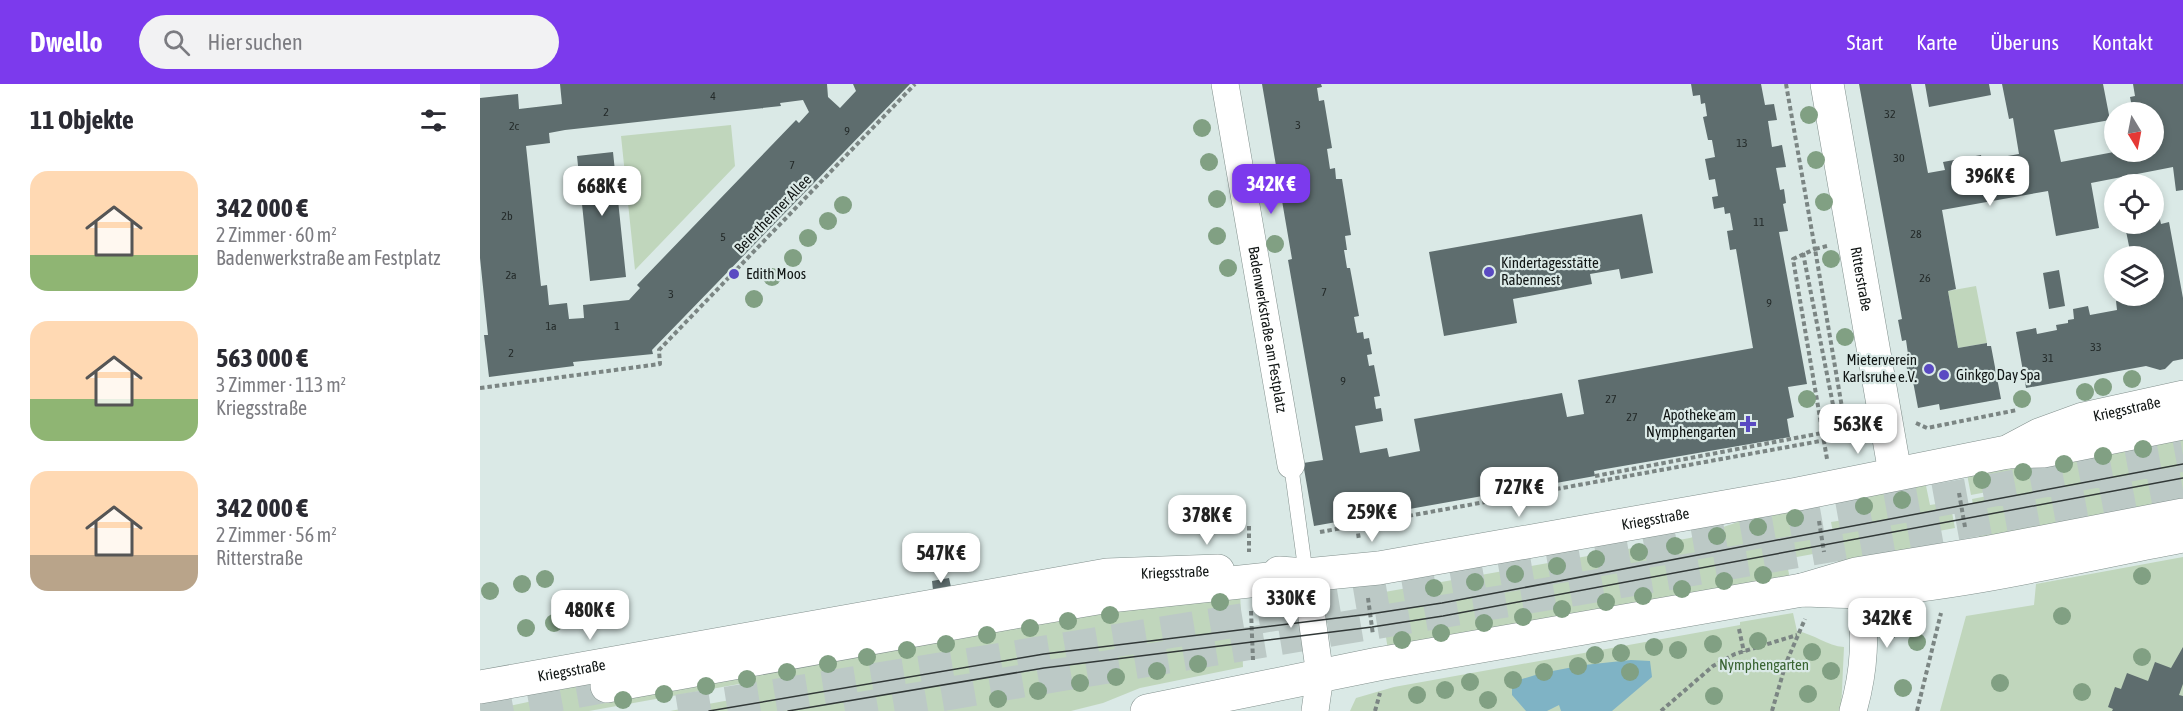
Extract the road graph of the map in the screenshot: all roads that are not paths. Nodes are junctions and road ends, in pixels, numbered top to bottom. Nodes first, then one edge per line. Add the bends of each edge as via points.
1 (1225, 84) edge
2 (1827, 84) edge
3 (2183, 397) edge
4 (2183, 423) edge
5 (2007, 452) junction
6 (1291, 465) joint
7 (1895, 473) junction
8 (2183, 515) edge
9 (2183, 536) edge
10 (1306, 575) junction
11 (1249, 577) junction
12 (1802, 590) junction
13 (1860, 591) junction
14 (1320, 676) junction
15 (607, 686) tunnel mouth
16 (480, 687) edge
17 (1147, 711) edge
18 (1315, 711) edge
19 (1853, 711) edge

1 - 6 street, Badenwerkstraße am Festplatz
2 - 7 main road, Ritterstraße
3 - 5 main road, Kriegsstraße via 2083,418
4 - 5 main road via 2043,451
5 - 7 main road, Kriegsstraße
6 - 10 lane, Badenwerkstraße am Festplatz
7 - 10 main road, Kriegsstraße via 1364,570
8 - 12 main road via 1856,574
9 - 13 main road via 1937,582
10 - 11 main road, Kriegsstraße
10 - 14 street
11 - 15 main road via 1109,596
11 - 16 main road, Kriegsstraße via 1107,575
12 - 13 main road
12 - 14 main road
13 - 19 street via 1865,656
14 - 17 main road
14 - 18 street

